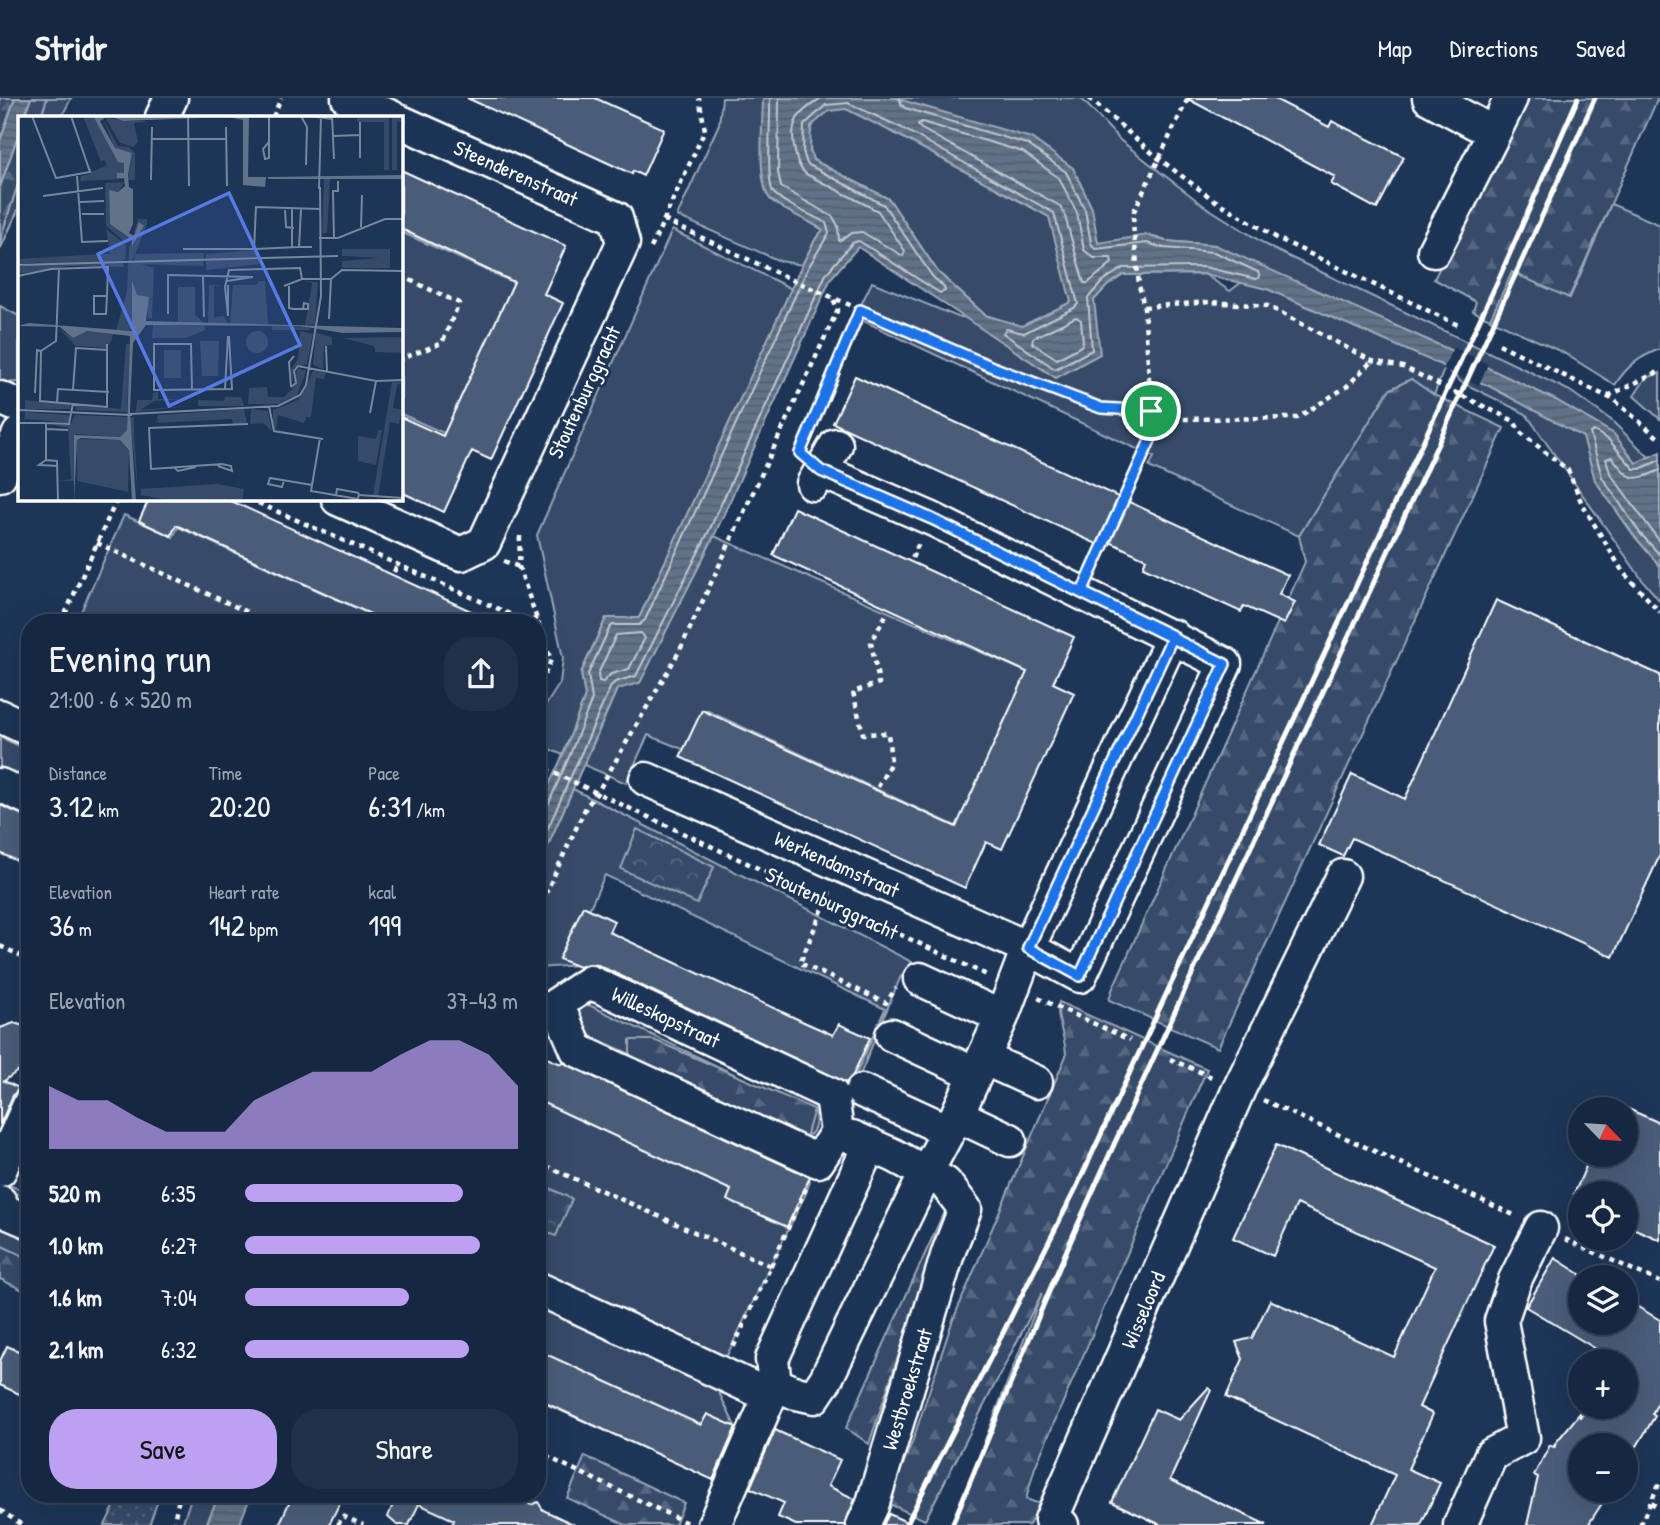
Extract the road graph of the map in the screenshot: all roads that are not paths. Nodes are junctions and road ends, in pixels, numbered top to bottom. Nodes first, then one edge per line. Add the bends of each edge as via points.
1 (171, 98) edge
2 (348, 98) edge
3 (1429, 98) edge
4 (1511, 98) edge
5 (162, 116) edge
6 (389, 116) edge
7 (402, 122) edge
8 (1494, 133) junction
9 (620, 233) joint
10 (1434, 251) dead end
11 (0, 398) edge
12 (18, 406) edge
13 (18, 436) edge
14 (820, 457) road end
15 (0, 475) edge
16 (340, 500) edge
17 (1173, 636) junction
18 (0, 716) edge
19 (21, 726) edge
20 (646, 779) dead end
21 (0, 785) edge
22 (21, 795) edge
23 (1343, 876) dead end
24 (1028, 948) junction
25 (912, 972) road end
26 (1002, 1017) junction
27 (892, 1035) dead end
28 (979, 1066) junction
29 (1035, 1082) dead end
30 (862, 1091) dead end
31 (21, 1123) edge
32 (953, 1123) junction
33 (837, 1132) junction
34 (1010, 1140) dead end
35 (870, 1144) junction
36 (0, 1170) edge
37 (926, 1173) junction
38 (0, 1202) edge
39 (21, 1218) edge
40 (1541, 1228) road end
41 (546, 1292) edge
42 (773, 1390) junction
43 (867, 1516) edge
44 (1054, 1523) edge
45 (714, 1525) edge
46 (1460, 1525) edge

1 - 5 street
2 - 6 street
3 - 8 street
4 - 8 street
7 - 9 street, Steenderenstraat via 616,218
8 - 10 street
9 - 16 street, Stoutenburggracht via 623,243 484,543 461,554
11 - 12 street
13 - 15 street
14 - 17 street via 932,519
17 - 24 street
17 - 24 street, Werkendamstraat via 1225,664 1080,976
18 - 19 street
20 - 24 street, Werkendamstraat
21 - 22 street
23 - 44 street, Wisseloord via 1239,1089
24 - 26 street
25 - 26 street
26 - 28 street
27 - 28 street
28 - 29 street
28 - 32 street
30 - 32 street
31 - 36 street
32 - 34 street
32 - 37 street
33 - 33 street, Willeskopstraat via 832,1095 590,982 557,1004 577,1050 818,1161
33 - 35 street
35 - 37 street
35 - 42 street via 772,1359
37 - 42 street via 814,1397
37 - 43 street, Westbroekstraat via 945,1183 965,1209
38 - 39 street via 4,1211
40 - 46 street via 1501,1321 1523,1438 1491,1455
41 - 42 street via 722,1374
42 - 45 street

